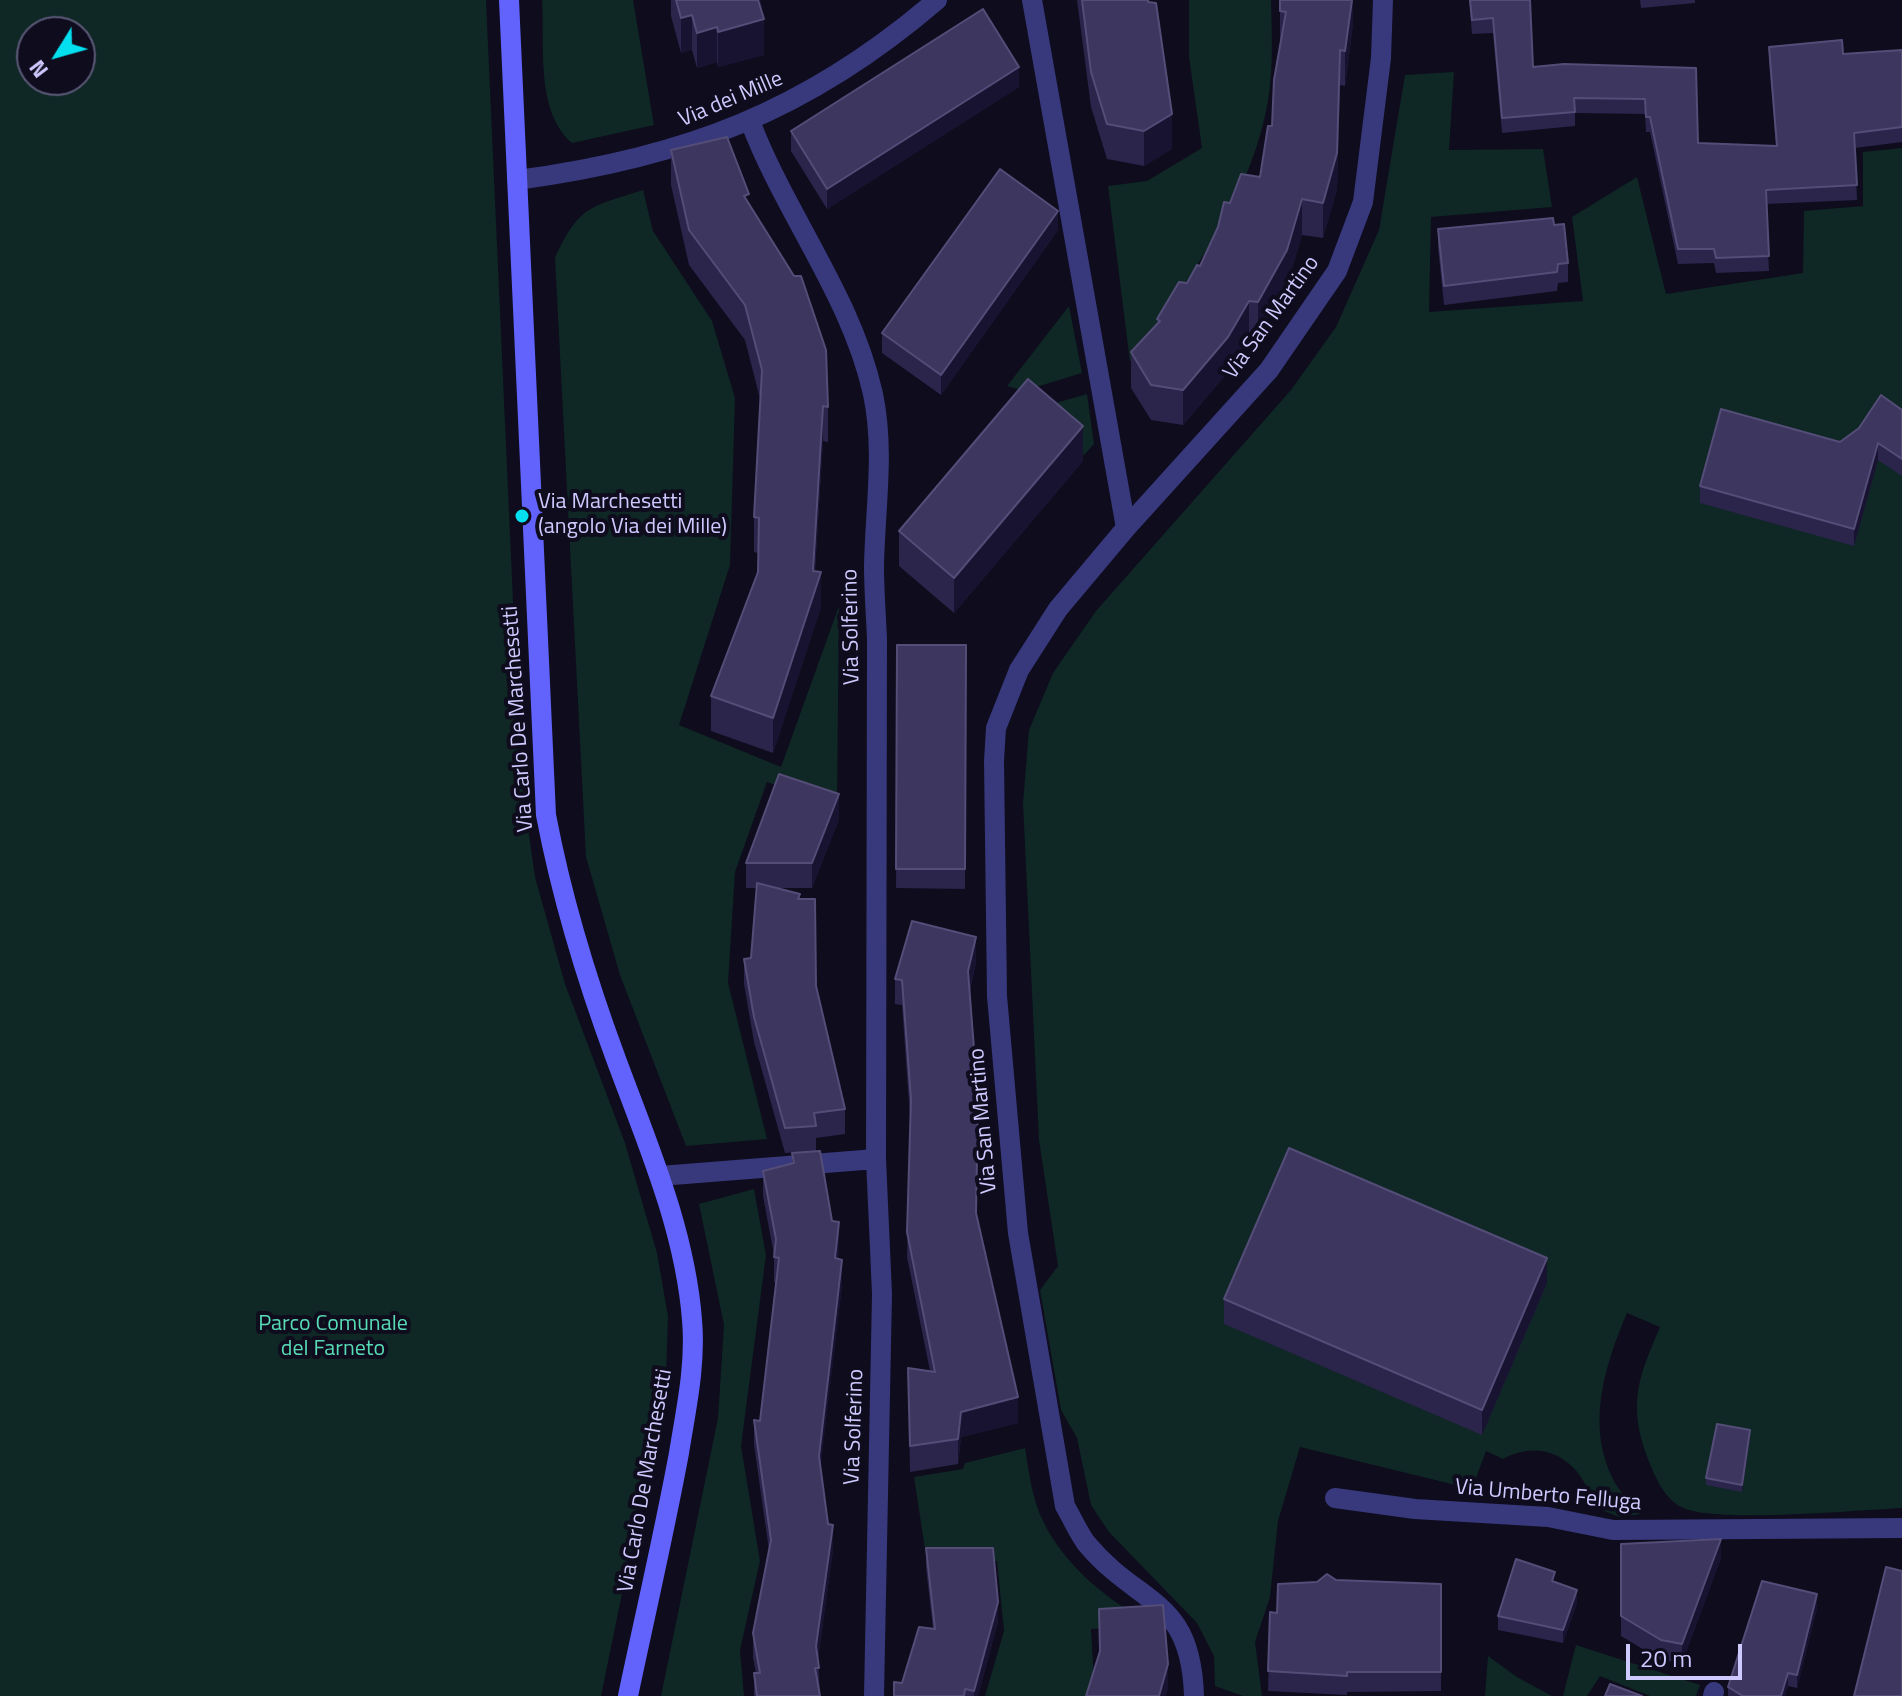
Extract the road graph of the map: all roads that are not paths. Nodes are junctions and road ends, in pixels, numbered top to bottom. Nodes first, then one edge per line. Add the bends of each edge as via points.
1 (509, 0) edge
2 (937, 0) edge
3 (1032, 0) edge
4 (1383, 0) edge
5 (750, 121) junction
6 (517, 180) junction
7 (1126, 528) junction
8 (876, 1159) junction
9 (660, 1176) junction
10 (1335, 1498) dead end
11 (1902, 1528) edge
12 (628, 1696) edge
13 (874, 1696) edge
14 (1194, 1696) edge

1 - 6 main road, Via Carlo De Marchesetti
2 - 5 street, Via dei Mille via 850,65
3 - 7 street
4 - 7 street, Via San Martino via 1363,202 1341,263 1269,370
5 - 6 street, Via dei Mille via 689,145 597,169
5 - 8 street, Via Solferino via 766,164 852,329 876,416
6 - 9 main road, Via Carlo De Marchesetti via 546,815 577,949
7 - 14 street, Via San Martino via 1050,621 1019,670 996,728 997,996 1018,1233 1065,1506 1085,1542 1122,1578 1160,1604 1176,1624 1189,1646
8 - 9 street
8 - 13 street, Via Solferino via 882,1308
9 - 12 main road, Via Carlo De Marchesetti via 686,1277 692,1369
10 - 11 street, Via Umberto Felluga via 1548,1517 1613,1530

